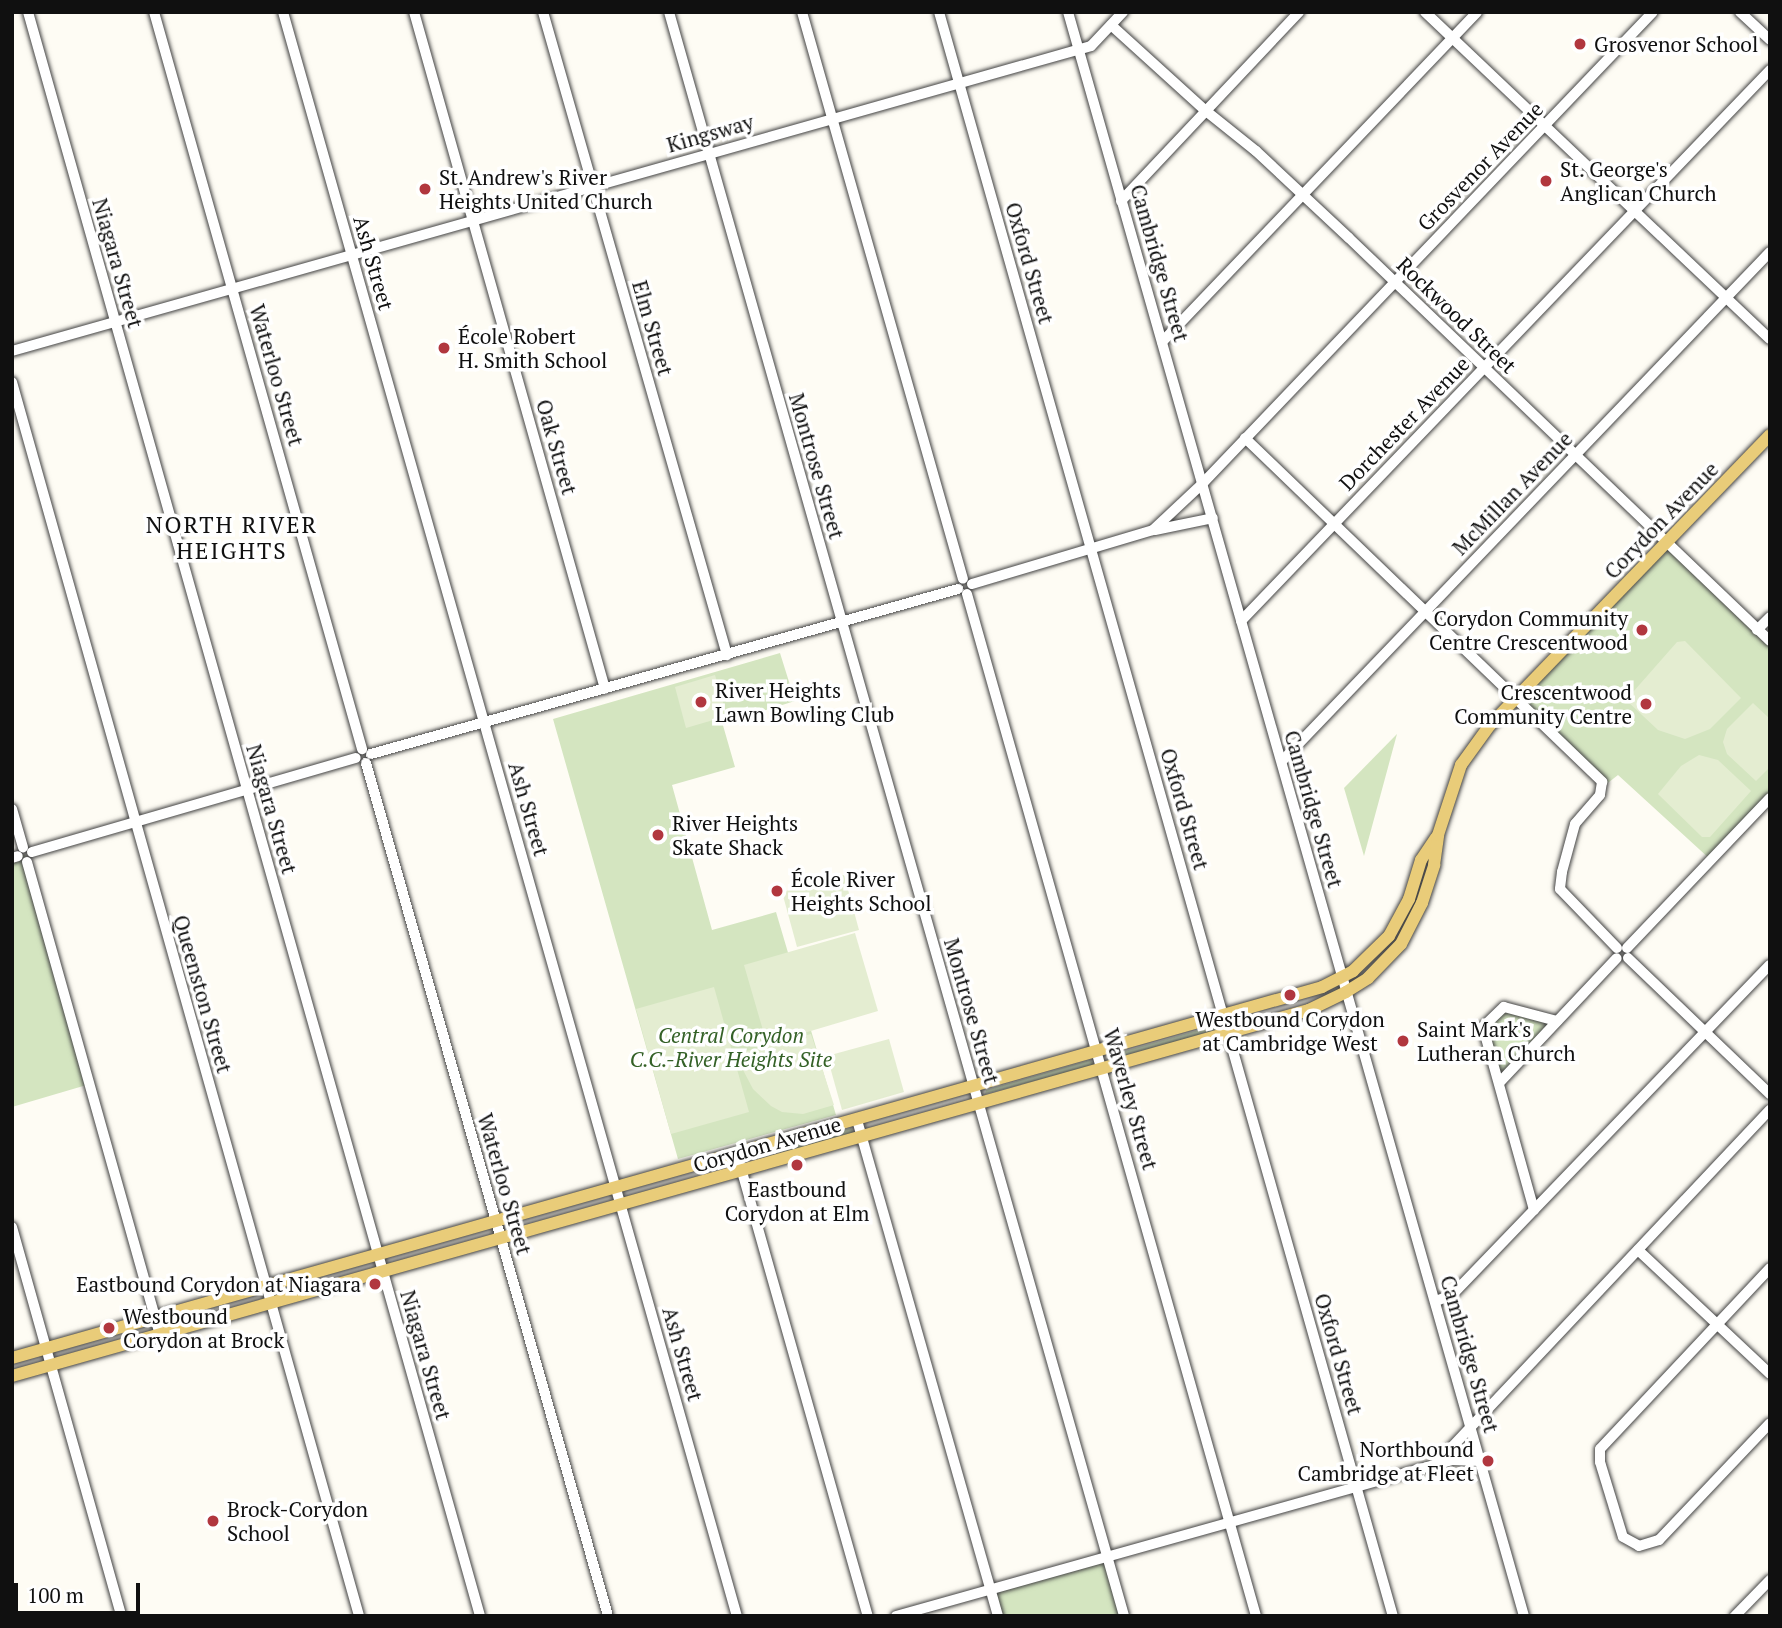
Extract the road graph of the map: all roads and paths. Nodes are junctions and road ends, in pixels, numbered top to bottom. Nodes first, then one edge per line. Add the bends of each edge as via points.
1 (28, 12) edge
2 (154, 12) edge
3 (283, 12) edge
4 (414, 12) edge
5 (543, 12) edge
6 (669, 12) edge
7 (802, 12) edge
8 (939, 12) edge
9 (1068, 12) edge
10 (1123, 12) edge
11 (1299, 12) edge
12 (1425, 12) edge
13 (1477, 12) edge
14 (1653, 12) edge
15 (1740, 12) edge
16 (1111, 24) junction
17 (1453, 38) junction
18 (1770, 40) edge
19 (1079, 50) junction
20 (1770, 70) edge
21 (959, 83) junction
22 (1206, 111) junction
23 (832, 119) junction
24 (1545, 125) junction
25 (709, 154) junction
26 (593, 187) junction
27 (1302, 194) junction
28 (1121, 201) junction
29 (1635, 211) junction
30 (473, 221) junction
31 (1770, 252) edge
32 (352, 255) junction
33 (1396, 282) junction
34 (232, 290) junction
35 (1726, 298) junction
36 (115, 322) junction
37 (1770, 339) edge
38 (1163, 342) junction
39 (12, 351) edge
40 (1484, 368) junction
41 (12, 382) edge
42 (1770, 435) edge
43 (1245, 438) junction
44 (1575, 455) junction
45 (1196, 460) junction
46 (1218, 467) junction
47 (1203, 483) junction
48 (1213, 518) junction
49 (1334, 524) junction
50 (1153, 530) junction
51 (1667, 542) junction
52 (1091, 551) junction
53 (965, 587) junction
54 (1425, 611) junction
55 (1770, 617) edge
56 (1241, 621) junction
57 (841, 623) junction
58 (1757, 630) junction
59 (1770, 641) edge
60 (727, 655) junction
61 (605, 689) junction
62 (1516, 698) junction
63 (485, 723) junction
64 (364, 756) junction
65 (1282, 761) junction
66 (247, 790) junction
67 (1770, 798) edge
68 (12, 809) edge
69 (134, 822) junction
70 (1438, 835) junction
71 (22, 855) edge
72 (1622, 953) junction
73 (1770, 965) edge
74 (1342, 978) junction
75 (1346, 992) junction
76 (1224, 1016) junction
77 (1557, 1021) junction
78 (1706, 1032) junction
79 (1228, 1033) junction
80 (1097, 1052) junction
81 (1102, 1068) junction
82 (1500, 1082) junction
83 (974, 1087) junction
84 (1770, 1094) edge
85 (979, 1103) junction
86 (1770, 1111) edge
87 (857, 1120) junction
88 (862, 1137) junction
89 (737, 1154) junction
90 (742, 1171) junction
91 (616, 1188) junction
92 (621, 1205) junction
93 (1534, 1210) junction
94 (496, 1223) junction
95 (12, 1227) edge
96 (501, 1239) junction
97 (1638, 1250) junction
98 (378, 1256) junction
99 (1770, 1268) edge
100 (382, 1272) junction
101 (267, 1287) junction
102 (1436, 1301) junction
103 (272, 1304) junction
104 (155, 1319) junction
105 (1716, 1324) junction
106 (160, 1335) junction
107 (47, 1349) junction
108 (12, 1358) edge
109 (50, 1366) junction
110 (1770, 1374) edge
111 (12, 1376) edge
112 (1770, 1423) edge
113 (1471, 1425) junction
114 (1480, 1461) junction
115 (1435, 1465) junction
116 (1356, 1486) junction
117 (1230, 1521) junction
118 (1107, 1556) junction
119 (1770, 1580) edge
120 (990, 1589) junction
121 (121, 1616) edge
122 (359, 1616) edge
123 (480, 1616) edge
124 (608, 1616) edge
125 (737, 1616) edge
126 (868, 1616) edge
127 (896, 1616) edge
128 (998, 1616) edge
129 (1124, 1616) edge
130 (1256, 1616) edge
131 (1393, 1616) edge
132 (1524, 1616) edge
133 (1735, 1616) edge

1 - 36 street, Niagara Street
2 - 34 street, Waterloo Street
3 - 32 street, Ash Street
4 - 30 street, Oak Street
5 - 26 street, Elm Street
6 - 25 street, Montrose Street
7 - 23 street, Waverley Street
8 - 21 street, Oxford Street
9 - 19 street, Cambridge Street
10 - 16 street, Kingsway
11 - 22 street
12 - 17 street
13 - 17 street
14 - 24 street, Grosvenor Avenue
15 - 18 street
16 - 19 street, Kingsway via 1091,46
16 - 22 street, Rockwood Street
17 - 24 street
17 - 27 street
19 - 21 street, Kingsway
19 - 28 street, Cambridge Street
20 - 29 street, Dorchester Avenue
21 - 23 street, Kingsway
21 - 52 street, Oxford Street
22 - 27 street, Rockwood Street
22 - 28 street
23 - 25 street, Kingsway
23 - 53 street, Waverley Street
24 - 29 street
24 - 33 street, Grosvenor Avenue
25 - 26 street, Kingsway
25 - 57 street, Montrose Street
26 - 30 street, Kingsway
26 - 60 street, Elm Street
27 - 33 street, Rockwood Street
27 - 38 street
28 - 38 street, Cambridge Street
29 - 35 street
29 - 40 street, Dorchester Avenue
30 - 32 street, Kingsway
30 - 61 street, Oak Street
31 - 35 street, McMillan Avenue
32 - 34 street, Kingsway
32 - 63 street, Ash Street
33 - 40 street, Rockwood Street
33 - 43 street, Grosvenor Avenue
34 - 36 street, Kingsway
34 - 64 street, Waterloo Street
35 - 37 street
35 - 44 street, McMillan Avenue
36 - 39 street, Kingsway
36 - 66 street, Niagara Street
38 - 45 street, Cambridge Street
40 - 44 street, Rockwood Street
40 - 49 street, Dorchester Avenue
41 - 69 street, Queenston Street
42 - 51 main road, Corydon Avenue
43 - 46 street, Grosvenor Avenue
43 - 49 street
44 - 51 street, Rockwood Street
44 - 54 street, McMillan Avenue
45 - 46 street
45 - 47 street, Cambridge Street
46 - 47 street, Grosvenor Avenue
47 - 48 street, Cambridge Street
47 - 50 street, Grosvenor Avenue
48 - 50 street, Grosvenor Avenue
48 - 56 street, Cambridge Street
49 - 54 street
49 - 56 street, Dorchester Avenue
50 - 52 street, Grosvenor Avenue
51 - 58 street, Rockwood Street
51 - 62 main road, Corydon Avenue
52 - 53 street, Grosvenor Avenue
52 - 76 street, Oxford Street
53 - 57 street, Grosvenor Avenue
53 - 80 street, Waverley Street
54 - 62 street
54 - 65 street, McMillan Avenue
55 - 58 street
56 - 65 street, Cambridge Street
57 - 60 street, Grosvenor Avenue
57 - 83 street, Montrose Street
58 - 59 street, Rockwood Street
60 - 61 street, Grosvenor Avenue
61 - 63 street, Grosvenor Avenue
62 - 70 main road, Corydon Avenue via 1461,765
62 - 72 street via 1604,786 1575,824 1560,889
63 - 64 street, Grosvenor Avenue
63 - 91 street, Ash Street
64 - 66 street, Grosvenor Avenue
64 - 94 street, Waterloo Street
65 - 74 street, Cambridge Street
66 - 69 street, Grosvenor Avenue
66 - 98 street, Niagara Street
67 - 72 street
68 - 71 street
69 - 71 street, Grosvenor Avenue
69 - 101 street, Queenston Street
70 - 74 main road, Corydon Avenue via 1421,860 1409,899 1389,936
70 - 75 main road, Corydon Avenue via 1422,903 1401,944 1368,978
71 - 104 street
72 - 77 street
72 - 78 street
73 - 78 street
74 - 75 street, Cambridge Street
74 - 76 main road, Corydon Avenue
75 - 79 main road, Corydon Avenue via 1309,1010
75 - 102 street, Cambridge Street
76 - 79 street, Oxford Street
76 - 80 main road, Corydon Avenue
77 - 82 street
77 - 82 street via 1504,1007 1483,1027
78 - 84 street
78 - 93 street
79 - 81 main road, Corydon Avenue
79 - 116 street, Oxford Street
80 - 81 street, Waverley Street
80 - 83 main road, Corydon Avenue
81 - 85 main road, Corydon Avenue
81 - 117 street, Waverley Street
82 - 93 street
83 - 85 street, Montrose Street
83 - 87 main road, Corydon Avenue
85 - 88 main road, Corydon Avenue
85 - 118 street, Montrose Street
86 - 97 street
87 - 88 street
87 - 89 main road, Corydon Avenue
88 - 90 main road, Corydon Avenue
88 - 120 street
89 - 90 street
89 - 91 main road, Corydon Avenue
90 - 92 main road, Corydon Avenue
90 - 126 street
91 - 92 street, Ash Street
91 - 94 main road, Corydon Avenue
92 - 96 main road, Corydon Avenue
92 - 125 street, Ash Street
93 - 102 street via 1452,1295
94 - 96 street, Waterloo Street
94 - 98 main road, Corydon Avenue
95 - 107 street
96 - 100 main road, Corydon Avenue
96 - 124 street, Waterloo Street
97 - 105 street
97 - 113 street
98 - 100 street, Niagara Street
98 - 101 main road, Corydon Avenue
99 - 105 street
100 - 103 main road, Corydon Avenue
100 - 123 street, Niagara Street
101 - 103 street, Queenston Street
101 - 104 main road, Corydon Avenue
102 - 113 street, Cambridge Street
103 - 106 main road, Corydon Avenue
103 - 122 street, Queenston Street
104 - 106 street
104 - 107 main road, Corydon Avenue
105 - 110 street
105 - 112 street via 1600,1449 1623,1536 1639,1546 1659,1540
106 - 109 main road, Corydon Avenue
107 - 108 main road, Corydon Avenue
107 - 109 street
109 - 111 main road, Corydon Avenue
109 - 121 street
113 - 114 street, Cambridge Street
113 - 115 street
114 - 115 street
114 - 132 street, Cambridge Street
115 - 116 street
116 - 117 street
116 - 131 street, Oxford Street
117 - 118 street
117 - 130 street, Waverley Street
118 - 120 street
118 - 129 street, Montrose Street
119 - 133 street
120 - 127 street
120 - 128 street

